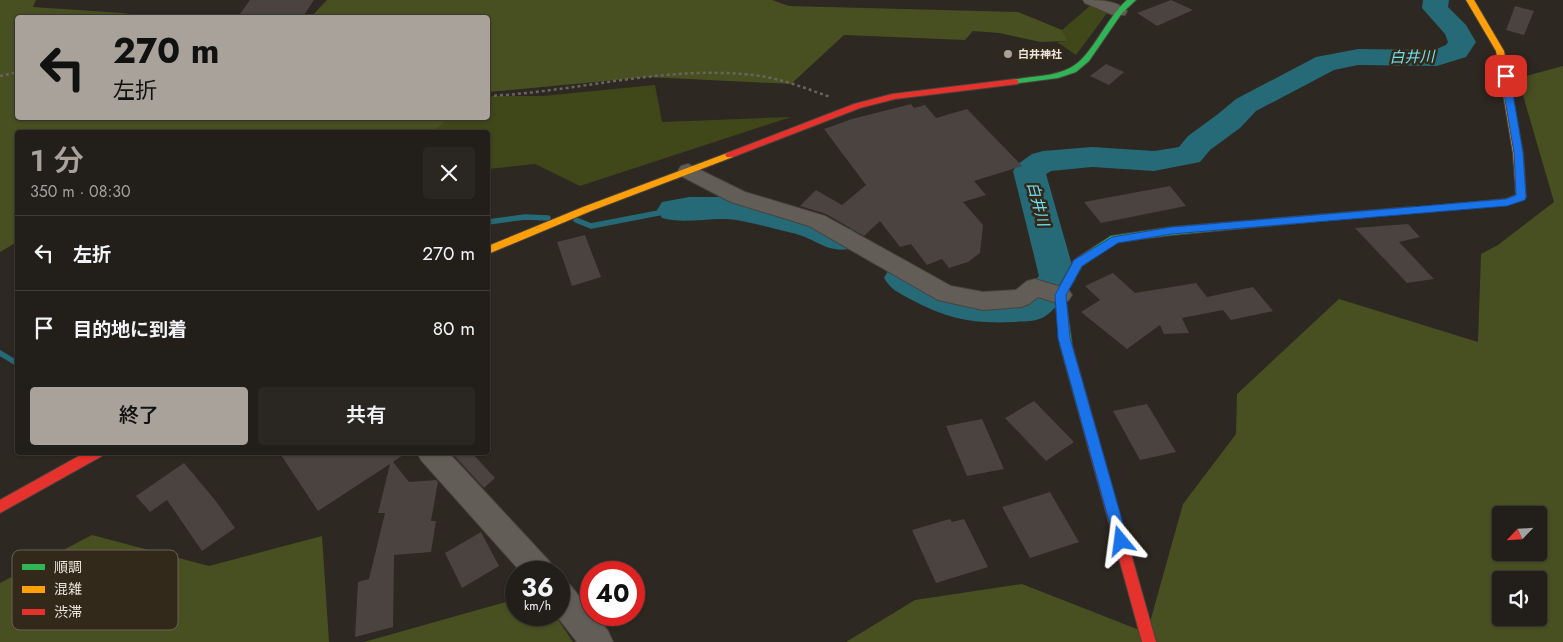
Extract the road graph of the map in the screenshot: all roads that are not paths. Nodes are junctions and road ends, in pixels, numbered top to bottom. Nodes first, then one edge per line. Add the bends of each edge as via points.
1 (1091, 0) edge
2 (1132, 0) edge
3 (1470, 0) edge
4 (1119, 11) junction
5 (688, 171) junction
6 (490, 249) edge
7 (1060, 295) junction
8 (93, 455) edge
9 (433, 455) edge
10 (0, 507) edge
11 (530, 561) edge
12 (570, 609) edge
13 (597, 642) edge
14 (1149, 642) edge

1 - 4 street
2 - 4 street
3 - 7 street via 1500,51 1518,153 1521,197 1507,202 1172,231 1115,239 1078,263
4 - 5 street via 1086,58 1073,70 1058,75 894,96 857,106
5 - 6 street
5 - 7 street via 738,197 817,221 946,294 983,301 1021,298 1035,287
7 - 14 street via 1064,338
8 - 10 street
9 - 11 street
12 - 13 street

